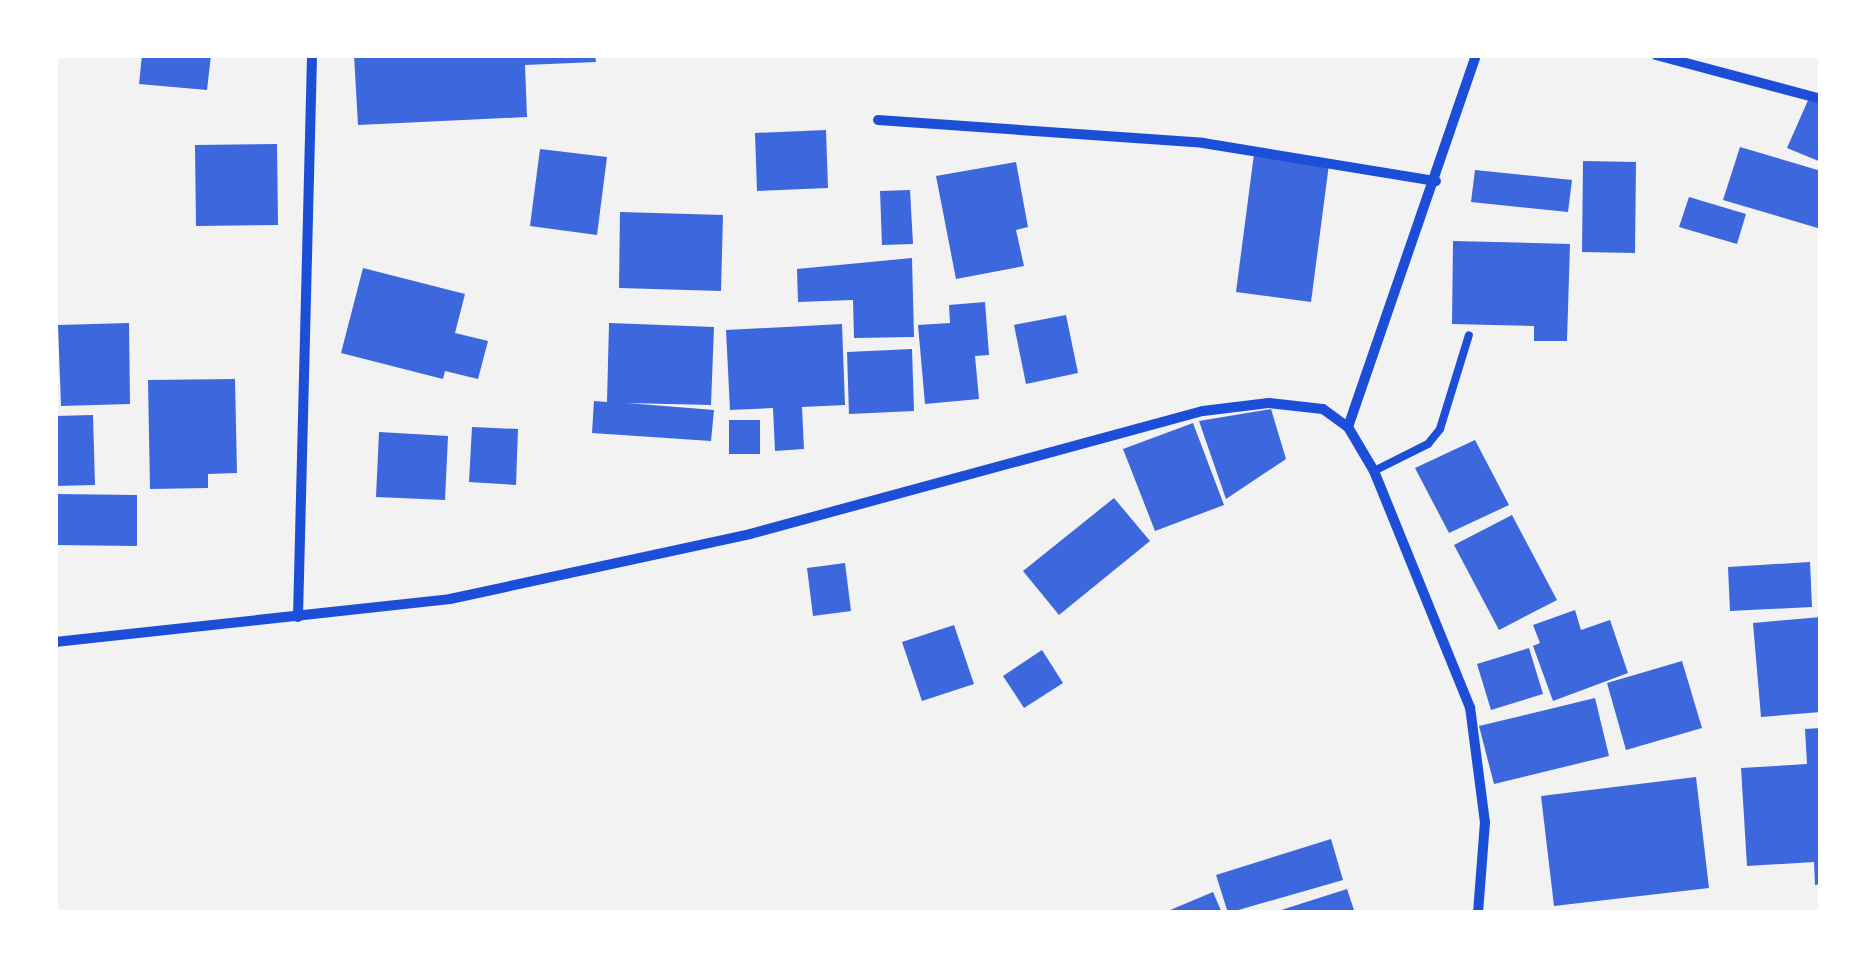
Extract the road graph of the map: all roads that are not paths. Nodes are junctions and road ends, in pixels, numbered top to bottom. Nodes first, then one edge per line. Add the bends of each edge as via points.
1 (312, 55) edge
2 (1476, 55) edge
3 (1656, 55) edge
4 (1821, 99) edge
5 (878, 120) dead end
6 (1436, 181) junction
7 (1469, 335) dead end
8 (1348, 427) junction
9 (1374, 471) junction
10 (298, 617) junction
11 (55, 642) edge
12 (1478, 913) edge

1 - 10 street
2 - 6 street
3 - 4 street
5 - 6 street via 1203,143
6 - 8 street
7 - 9 lane via 1440,429 1428,444
8 - 9 street
8 - 10 street via 1322,410 1269,402 1203,410 750,534 450,599
9 - 12 street via 1478,735 1485,822
10 - 11 street

